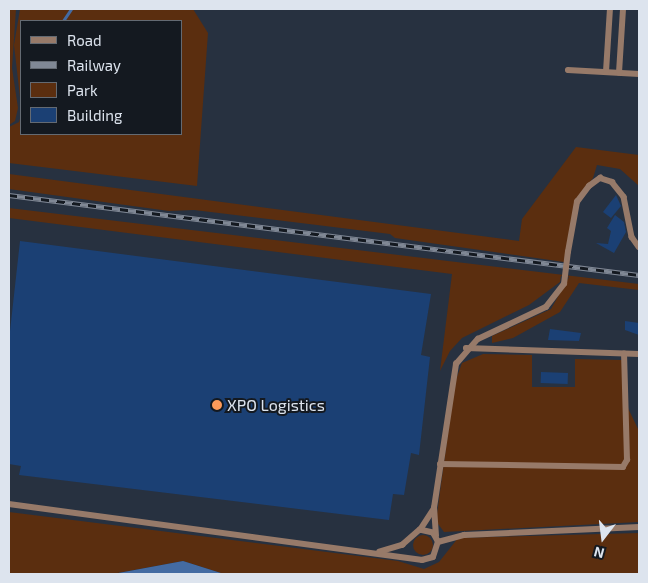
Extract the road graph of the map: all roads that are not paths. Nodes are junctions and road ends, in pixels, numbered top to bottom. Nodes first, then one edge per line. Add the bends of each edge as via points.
1 (611, 9) edge
2 (623, 9) edge
3 (568, 70) dead end
4 (606, 72) junction
5 (619, 73) junction
6 (639, 74) edge
7 (639, 247) edge
8 (466, 348) junction
9 (624, 354) junction
10 (639, 354) edge
11 (440, 464) junction
12 (9, 504) edge
13 (434, 508) junction
14 (639, 527) edge
15 (420, 530) junction
16 (408, 539) junction
17 (437, 539) junction
18 (380, 552) junction
19 (412, 556) junction

1 - 2 street
1 - 4 street
2 - 5 street
3 - 4 street
4 - 5 street
5 - 6 street
7 - 8 street, bridge via 632,237 624,197 612,182 600,178 588,186 577,202 564,284 555,299 537,313 486,334
8 - 9 street
8 - 11 street via 453,372
9 - 10 street
9 - 11 street via 627,460 623,467
11 - 13 street
12 - 18 street
13 - 15 street
13 - 17 street
14 - 17 street
15 - 16 street
15 - 17 street
16 - 18 street via 403,545
16 - 19 street
17 - 19 street via 433,557 422,560
18 - 19 street

